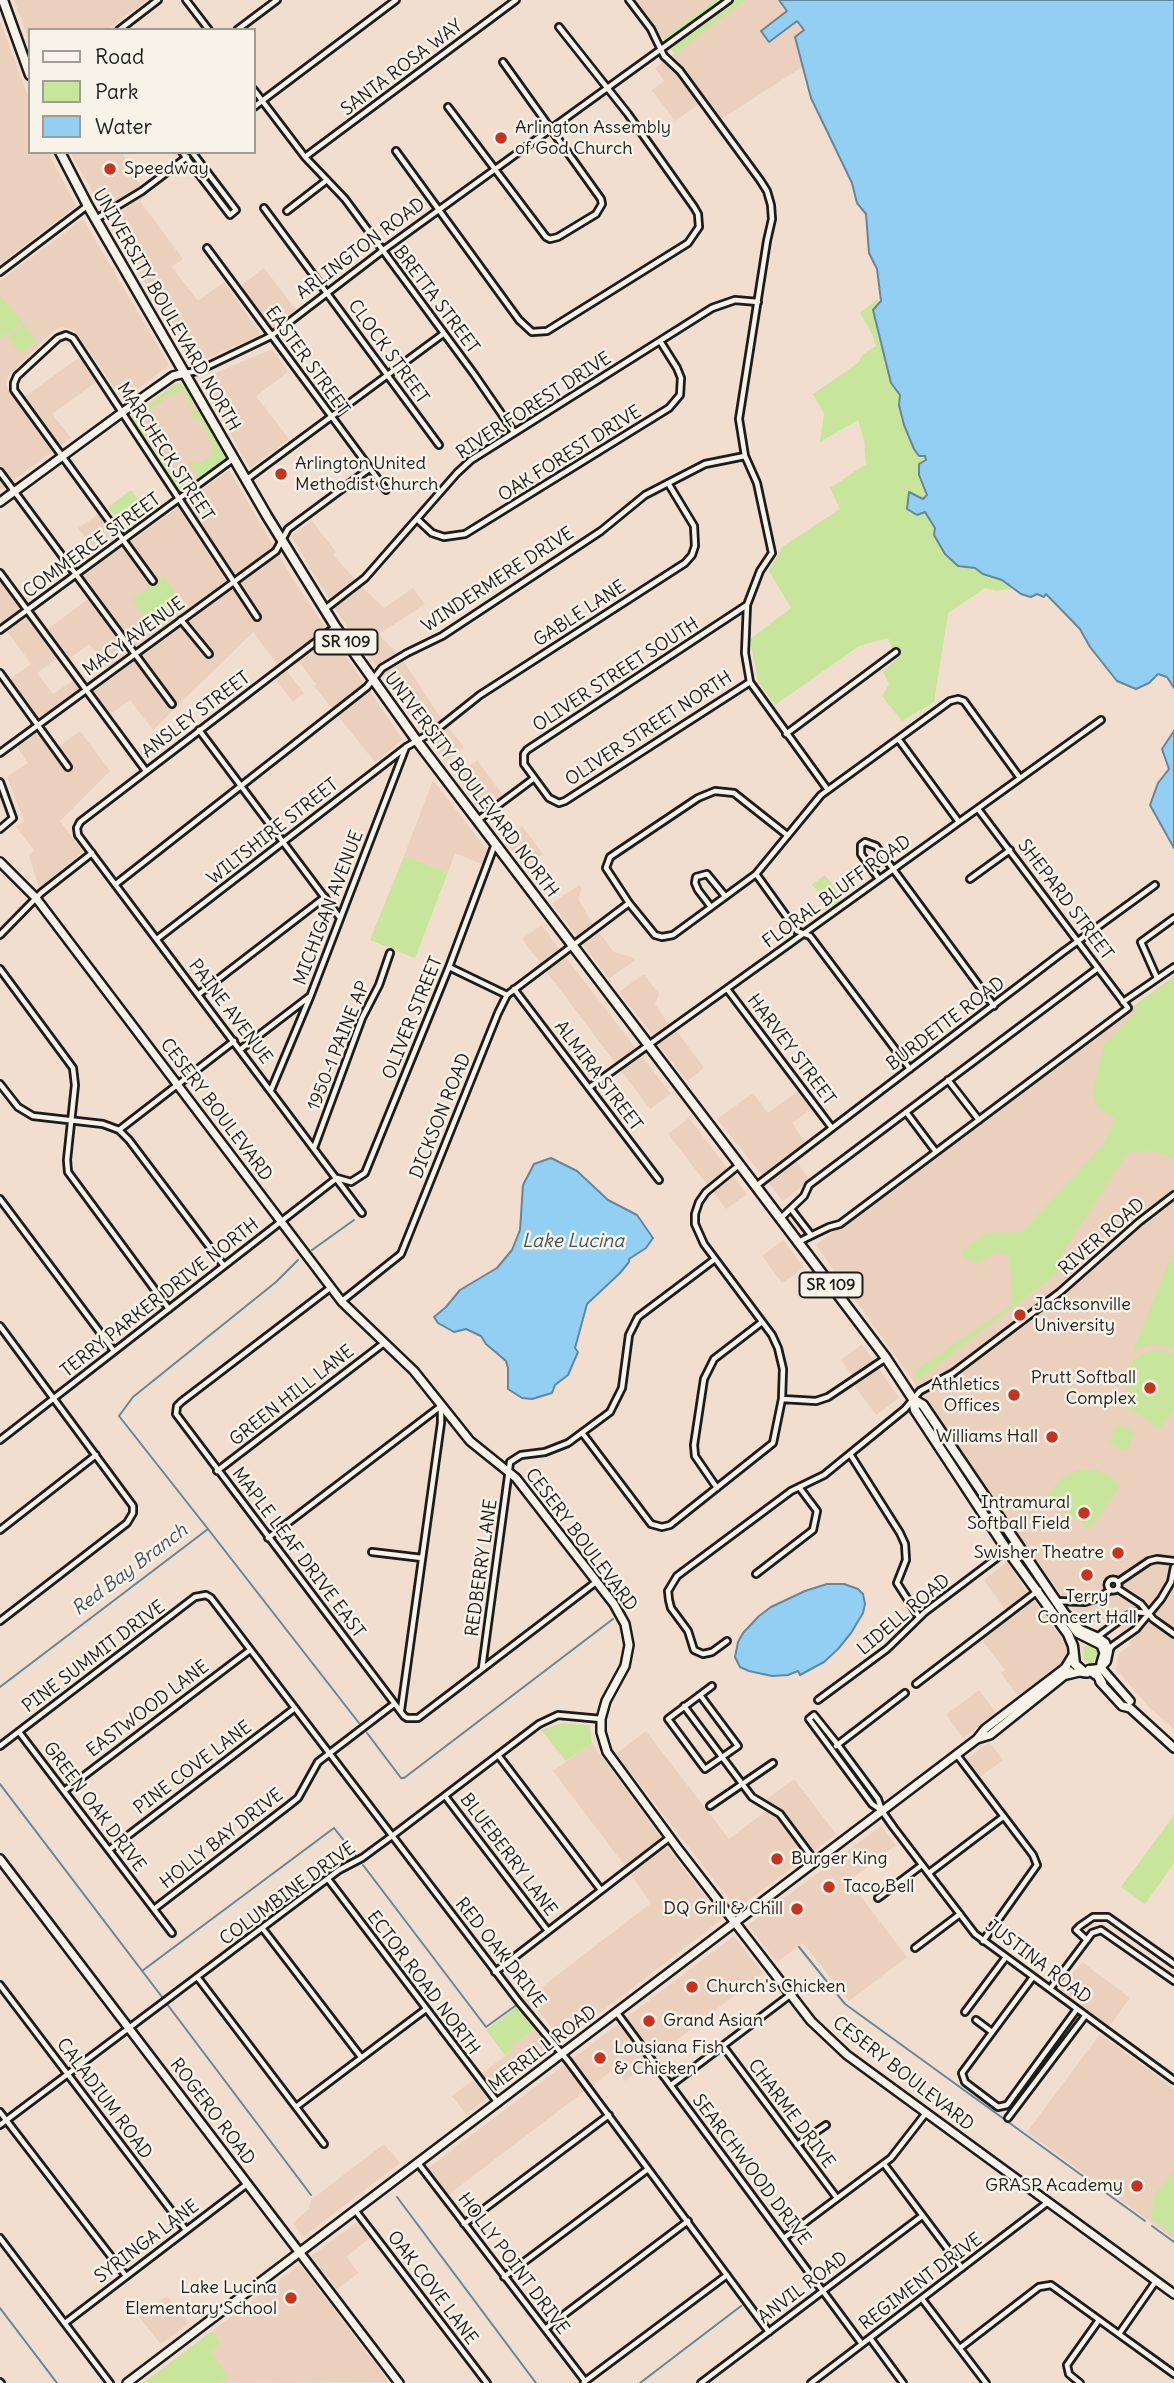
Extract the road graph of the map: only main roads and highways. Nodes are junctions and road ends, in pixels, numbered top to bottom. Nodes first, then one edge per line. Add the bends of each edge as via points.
1 (3, 0) edge
2 (28, 69) edge
3 (61, 154) edge
4 (184, 373) junction
5 (0, 502) edge
6 (0, 862) edge
7 (913, 1399) junction
8 (970, 1476) junction
9 (961, 1481) junction
10 (1093, 1638) junction
11 (1075, 1650) junction
12 (1105, 1660) junction
13 (1084, 1669) junction
14 (1102, 1683) joint
15 (1130, 1704) junction
16 (977, 1739) junction
17 (1174, 1748) edge
18 (0, 1859) edge
19 (736, 1922) junction
20 (300, 2252) junction
21 (1174, 2294) edge
22 (127, 2383) edge
23 (399, 2383) edge

1 - 2 main road
3 - 4 main road, UNIVERSITY BOULEVARD NORTH / SR 109
4 - 5 main road, ARLINGTON ROAD via 173,376
4 - 7 main road, UNIVERSITY BOULEVARD NORTH / SR 109 via 281,540 373,681
6 - 19 main road, CESERY BOULEVARD via 36,898 330,1288 414,1371 470,1441 531,1495 621,1613 629,1645 625,1666 601,1719 607,1752
7 - 8 main road, UNIVERSITY BOULEVARD NORTH / SR 109 via 923,1405
7 - 9 main road, UNIVERSITY BOULEVARD NORTH / SR 109 via 915,1410
8 - 9 main road
8 - 10 main road, UNIVERSITY BOULEVARD NORTH / SR 109 via 1064,1613
9 - 11 main road, UNIVERSITY BOULEVARD NORTH / SR 109
10 - 11 main road
10 - 12 main road, SR 109
10 - 12 main road, UNIVERSITY BOULEVARD NORTH / SR 109 via 1105,1643
11 - 13 main road, SR 109
11 - 16 main road, MERRILL ROAD via 1065,1668
12 - 13 main road
12 - 15 main road, SR 109
13 - 14 main road, SR 109
13 - 16 main road, MERRILL ROAD via 1067,1675 990,1735
14 - 15 main road, SR 109 via 1122,1706
15 - 17 main road, SR 109
16 - 19 main road, MERRILL ROAD
18 - 20 main road, ROGERO ROAD
19 - 20 main road, MERRILL ROAD
19 - 21 main road, CESERY BOULEVARD via 811,2021 837,2047
20 - 22 main road, MERRILL ROAD
20 - 23 main road, ROGERO ROAD

